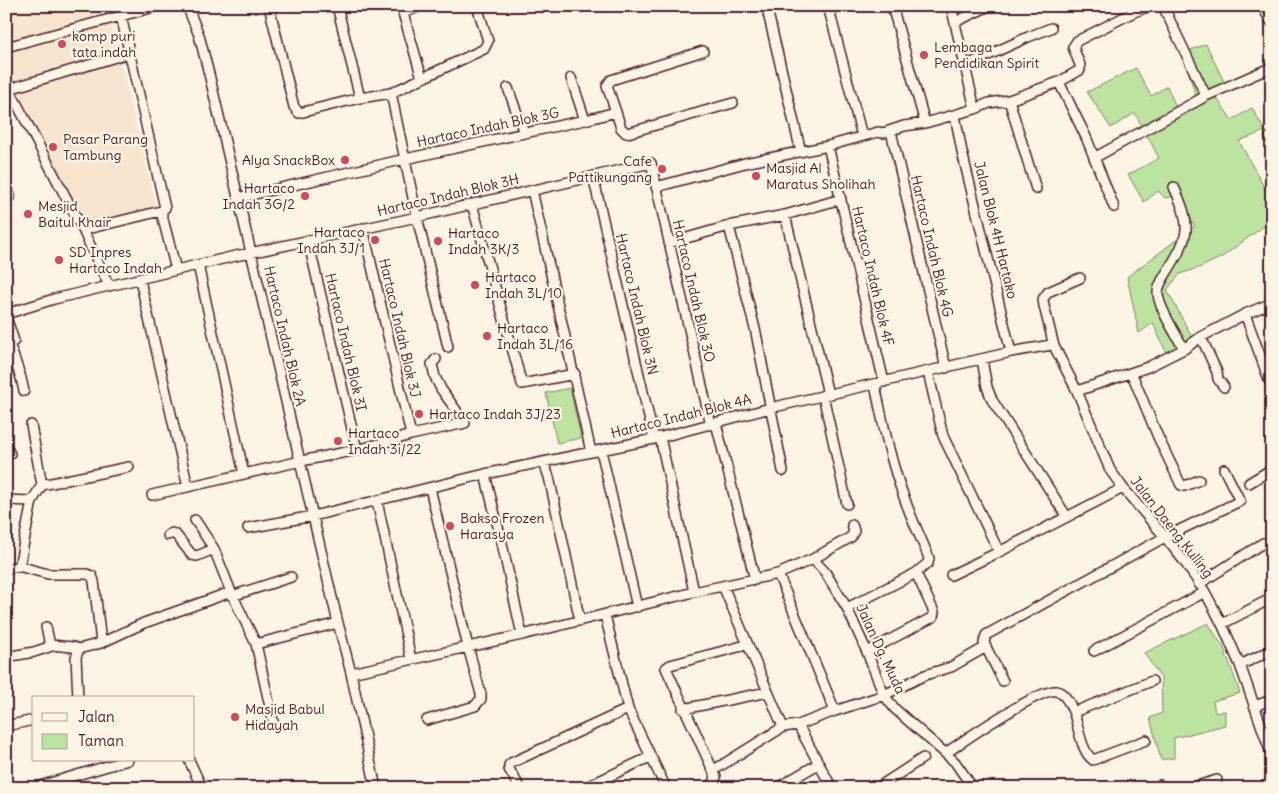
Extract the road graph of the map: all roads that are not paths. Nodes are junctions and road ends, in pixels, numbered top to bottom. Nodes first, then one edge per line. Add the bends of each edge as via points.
1 (158, 6) edge
2 (187, 6) edge
3 (269, 6) edge
4 (337, 6) edge
5 (421, 6) edge
6 (476, 6) edge
7 (828, 6) edge
8 (892, 6) edge
9 (951, 6) edge
10 (989, 6) edge
11 (1150, 6) edge
12 (1164, 6) edge
13 (1262, 6) edge
14 (767, 9) dead end
15 (121, 16) junction
16 (954, 22) junction
17 (1272, 23) edge
18 (1052, 28) dead end
19 (6, 47) edge
20 (703, 51) dead end
21 (129, 53) junction
22 (965, 66) junction
23 (1272, 67) edge
24 (422, 78) junction
25 (571, 78) dead end
26 (1059, 82) junction
27 (8, 86) edge
28 (508, 88) dead end
29 (391, 93) junction
30 (1206, 96) junction
31 (360, 98) junction
32 (1009, 100) junction
33 (734, 104) dead end
34 (975, 109) junction
35 (616, 112) junction
36 (955, 115) junction
37 (585, 120) junction
38 (925, 123) junction
39 (891, 131) junction
40 (524, 133) junction
41 (862, 136) junction
42 (828, 146) junction
43 (801, 152) junction
44 (1094, 158) junction
45 (405, 159) junction
46 (651, 163) joint
47 (593, 176) junction
48 (6, 186) edge
49 (656, 187) junction
50 (1174, 187) dead end
51 (532, 190) junction
52 (1036, 190) dead end
53 (238, 198) junction
54 (841, 199) junction
55 (6, 201) edge
56 (472, 204) junction
57 (1114, 207) dead end
58 (161, 211) junction
59 (785, 215) junction
60 (417, 217) junction
61 (729, 226) junction
62 (363, 228) junction
63 (83, 230) junction
64 (308, 240) junction
65 (669, 243) junction
66 (252, 253) junction
67 (198, 265) junction
68 (176, 270) junction
69 (1080, 278) dead end
70 (140, 280) junction
71 (108, 287) junction
72 (1272, 303) edge
73 (1245, 314) junction
74 (6, 315) edge
75 (1201, 337) junction
76 (8, 343) edge
77 (1054, 346) junction
78 (448, 347) dead end
79 (1184, 349) junction
80 (1011, 352) junction
81 (436, 359) dead end
82 (982, 360) junction
83 (946, 368) junction
84 (928, 372) junction
85 (575, 374) junction
86 (1132, 374) junction
87 (880, 383) junction
88 (1224, 387) dead end
89 (1272, 388) edge
90 (1077, 391) junction
91 (24, 392) dead end
92 (826, 395) junction
93 (770, 408) junction
94 (713, 424) junction
95 (31, 425) dead end
96 (411, 434) junction
97 (657, 438) junction
98 (6, 446) edge
99 (357, 450) junction
100 (601, 450) junction
101 (592, 452) junction
102 (6, 456) edge
103 (301, 461) junction
104 (544, 463) junction
105 (130, 467) dead end
106 (1224, 469) dead end
107 (1272, 469) edge
108 (783, 472) dead end
109 (244, 474) junction
110 (484, 474) junction
111 (1199, 480) dead end
112 (1249, 483) dead end
113 (42, 485) junction
114 (188, 486) junction
115 (430, 488) junction
116 (1123, 488) junction
117 (152, 494) dead end
118 (6, 500) edge
119 (32, 501) junction
120 (377, 501) junction
121 (847, 504) dead end
122 (313, 516) junction
123 (1067, 517) junction
124 (195, 520) dead end
125 (852, 524) dead end
126 (248, 528) dead end
127 (168, 534) dead end
128 (1165, 536) junction
129 (1263, 543) dead end
130 (214, 549) junction
131 (999, 552) junction
132 (813, 559) junction
133 (18, 566) junction
134 (6, 569) edge
135 (916, 573) junction
136 (778, 574) junction
137 (951, 575) dead end
138 (291, 577) dead end
139 (755, 580) junction
140 (1199, 584) junction
141 (723, 586) junction
142 (694, 592) junction
143 (1205, 592) junction
144 (232, 594) junction
145 (1272, 598) edge
146 (637, 607) junction
147 (847, 608) junction
148 (605, 615) junction
149 (580, 621) junction
150 (338, 622) junction
151 (1222, 624) junction
152 (46, 628) dead end
153 (522, 635) junction
154 (101, 643) junction
155 (256, 644) junction
156 (746, 645) junction
157 (52, 646) junction
158 (468, 647) junction
159 (986, 647) junction
160 (79, 649) junction
161 (1272, 650) edge
162 (1094, 651) dead end
163 (867, 652) junction
164 (6, 657) edge
165 (411, 659) junction
166 (1240, 665) junction
167 (351, 673) junction
168 (1003, 681) dead end
169 (1152, 681) dead end
170 (768, 692) junction
171 (78, 696) edge
172 (884, 696) junction
173 (1272, 700) edge
174 (1254, 706) junction
175 (684, 708) junction
176 (628, 709) junction
177 (835, 711) junction
178 (1074, 712) junction
179 (32, 720) edge
180 (427, 720) dead end
181 (274, 725) dead end
182 (6, 726) edge
183 (798, 726) junction
184 (783, 727) junction
185 (1146, 740) dead end
186 (946, 753) junction
187 (1272, 756) edge
188 (650, 757) junction
189 (923, 758) dead end
190 (122, 762) edge
191 (190, 762) edge
192 (818, 764) junction
193 (714, 770) junction
194 (1217, 780) dead end
195 (49, 785) edge
196 (32, 788) edge
197 (202, 788) edge
198 (376, 788) edge
199 (520, 788) edge
200 (584, 788) edge
201 (666, 788) edge
202 (707, 788) edge
203 (777, 788) edge
204 (832, 788) edge
205 (878, 788) edge
206 (973, 788) edge
207 (1190, 788) edge

1 - 15 street
2 - 53 street, Hartaco Indah Blok 2A via 200,35
3 - 31 street via 297,112
4 - 31 street
5 - 24 street via 403,13
6 - 24 street via 488,41 486,48
7 - 41 street
8 - 38 street
9 - 16 street
10 - 16 street
11 - 26 street via 1075,43 1073,50 1080,70
12 - 30 street
13 - 17 street
14 - 43 street
15 - 19 street
15 - 21 street
16 - 22 street
18 - 22 street
20 - 35 street via 611,80 607,86
21 - 27 street
21 - 58 street via 165,207
22 - 34 street
23 - 30 street
24 - 29 street
25 - 37 street
26 - 32 street
26 - 44 street
27 - 63 street
28 - 40 street
29 - 31 street
29 - 45 street
30 - 44 street
32 - 34 street
32 - 52 street
33 - 35 street via 631,132 621,128
34 - 36 street
35 - 37 street, Hartaco Indah Blok 3G
36 - 38 street
36 - 80 street, Jalan Blok 4H Hartako
37 - 40 street, Hartaco Indah Blok 3G
38 - 39 street
39 - 41 street
39 - 83 street, Hartaco Indah Blok 4G
40 - 45 street, Hartaco Indah Blok 3G
41 - 42 street
42 - 43 street
42 - 54 street, Hartaco Indah Blok 4F
43 - 49 street
44 - 57 street
45 - 53 street, Hartaco Indah Blok 3G
45 - 60 street
46 - 47 street, Hartaco Indah Blok 3H
46 - 49 street, Hartaco Indah Blok 3O
47 - 51 street, Hartaco Indah Blok 3H
47 - 97 street, Hartaco Indah Blok 3N
48 - 55 street via 10,196
49 - 65 street, Hartaco Indah Blok 3O
50 - 79 street via 1184,208 1187,230 1158,291 1161,305
51 - 56 street, Hartaco Indah Blok 3H
51 - 85 street
53 - 66 street, Hartaco Indah Blok 2A
54 - 59 street
54 - 87 street, Hartaco Indah Blok 4F
56 - 60 street, Hartaco Indah Blok 3H
56 - 85 street via 522,384
58 - 63 street
58 - 68 street
59 - 61 street
59 - 92 street
60 - 62 street, Hartaco Indah Blok 3H
60 - 78 street
61 - 65 street
61 - 93 street via 756,333
62 - 64 street, Hartaco Indah Blok 3H
62 - 96 street, Hartaco Indah Blok 3J
63 - 71 street
64 - 66 street, Hartaco Indah Blok 3H
64 - 99 street, Hartaco Indah Blok 3I
65 - 94 street, Hartaco Indah Blok 3O
66 - 67 street, Hartaco Indah Blok 3H
66 - 103 street, Hartaco Indah Blok 2A
67 - 68 street, Hartaco Indah Blok 3H
67 - 109 street
68 - 70 street, Hartaco Indah Blok 3H
69 - 77 street, Jalan Daeng Kulling via 1048,292 1043,299
70 - 71 street, Hartaco Indah Blok 3H
70 - 114 street
71 - 74 street, Hartaco Indah Blok 3H via 54,299
72 - 73 street
73 - 75 street
73 - 89 street
74 - 76 street via 14,341
75 - 79 street
75 - 88 street
76 - 91 street
77 - 80 street, Hartaco Indah Blok 4A
77 - 90 street, Jalan Daeng Kulling
79 - 86 street
80 - 82 street, Hartaco Indah Blok 4A
81 - 96 street via 432,364 435,377 463,424
82 - 83 street, Hartaco Indah Blok 4A
82 - 123 street via 992,400
83 - 84 street, Hartaco Indah Blok 4A
84 - 87 street, Hartaco Indah Blok 4A
84 - 131 street via 943,436
85 - 101 street
86 - 90 street
86 - 111 street via 1182,486
87 - 92 street, Hartaco Indah Blok 4A
87 - 135 street, Hartaco Indah Blok 4F via 891,456 908,509 929,558 928,563
90 - 116 street, Jalan Daeng Kulling via 1110,470
92 - 93 street, Hartaco Indah Blok 4A
92 - 121 street
93 - 94 street, Hartaco Indah Blok 4A
93 - 108 street
94 - 97 street, Hartaco Indah Blok 4A
94 - 139 street, Hartaco Indah Blok 3O
95 - 113 street
96 - 99 street
97 - 100 street, Hartaco Indah Blok 4A
97 - 142 street, Hartaco Indah Blok 3N
98 - 102 street via 10,454
99 - 103 street
100 - 101 street, Hartaco Indah Blok 4A
100 - 146 street
101 - 104 street, Hartaco Indah Blok 4A
103 - 109 street
103 - 122 street, Hartaco Indah Blok 2A
104 - 110 street, Hartaco Indah Blok 4A
104 - 149 street
105 - 113 street
106 - 128 street via 1240,501
107 - 112 street
109 - 114 street
110 - 115 street, Hartaco Indah Blok 4A
110 - 153 street
113 - 119 street
114 - 117 street
115 - 120 street, Hartaco Indah Blok 4A
115 - 158 street
116 - 123 street
116 - 128 street, Jalan Daeng Kulling
118 - 119 street
119 - 133 street
120 - 122 street, Hartaco Indah Blok 4A
120 - 165 street
122 - 126 street, Hartaco Indah Blok 4A
122 - 150 street, Hartaco Indah Blok 2A
123 - 131 street
124 - 130 street
125 - 132 street via 854,531 851,537
127 - 130 street via 176,535 192,555
128 - 140 street, Jalan Daeng Kulling
128 - 159 street via 988,633
129 - 140 street
130 - 144 street
131 - 137 street
132 - 136 street
132 - 147 street, Jalan Dg. Muda
133 - 134 street
133 - 154 street via 48,574 92,576
135 - 147 street
135 - 163 street via 933,616
136 - 139 street
136 - 177 street
138 - 144 street
139 - 141 street
140 - 143 street, Jalan Daeng Kulling
141 - 142 street
141 - 156 street
142 - 146 street
143 - 151 street, Jalan Daeng Kulling
143 - 162 street
144 - 154 street via 144,624
144 - 155 street
145 - 151 street
146 - 148 street
147 - 163 street, Jalan Dg. Muda
148 - 149 street
148 - 176 street
149 - 153 street
150 - 155 street
150 - 167 street, Hartaco Indah Blok 2A
151 - 166 street, Jalan Daeng Kulling
152 - 157 street
153 - 158 street
154 - 160 street
155 - 181 street
156 - 170 street
156 - 175 street via 666,668
157 - 160 street
157 - 164 street
158 - 165 street
158 - 180 street via 478,676 481,699 475,706
159 - 168 street
159 - 172 street via 951,667 925,675
160 - 171 street via 76,657
161 - 166 street
163 - 172 street, Jalan Dg. Muda
165 - 167 street
166 - 174 street, Jalan Daeng Kulling
167 - 198 street, Hartaco Indah Blok 2A
169 - 178 street
170 - 175 street
170 - 184 street
172 - 177 street
172 - 186 street, Jalan Dg. Muda
173 - 174 street
174 - 187 street, Jalan Daeng Kulling
175 - 193 street
176 - 188 street
176 - 199 street via 511,763 509,769
177 - 183 street
178 - 185 street via 1085,748 1093,760
178 - 186 street via 1062,693 1042,694
179 - 182 street
183 - 184 street
183 - 192 street
184 - 193 street
186 - 206 street, Jalan Dg. Muda
188 - 200 street
188 - 201 street
189 - 205 street
190 - 195 street
191 - 197 street
192 - 203 street
192 - 204 street
193 - 202 street via 716,781
194 - 207 street
195 - 196 street

